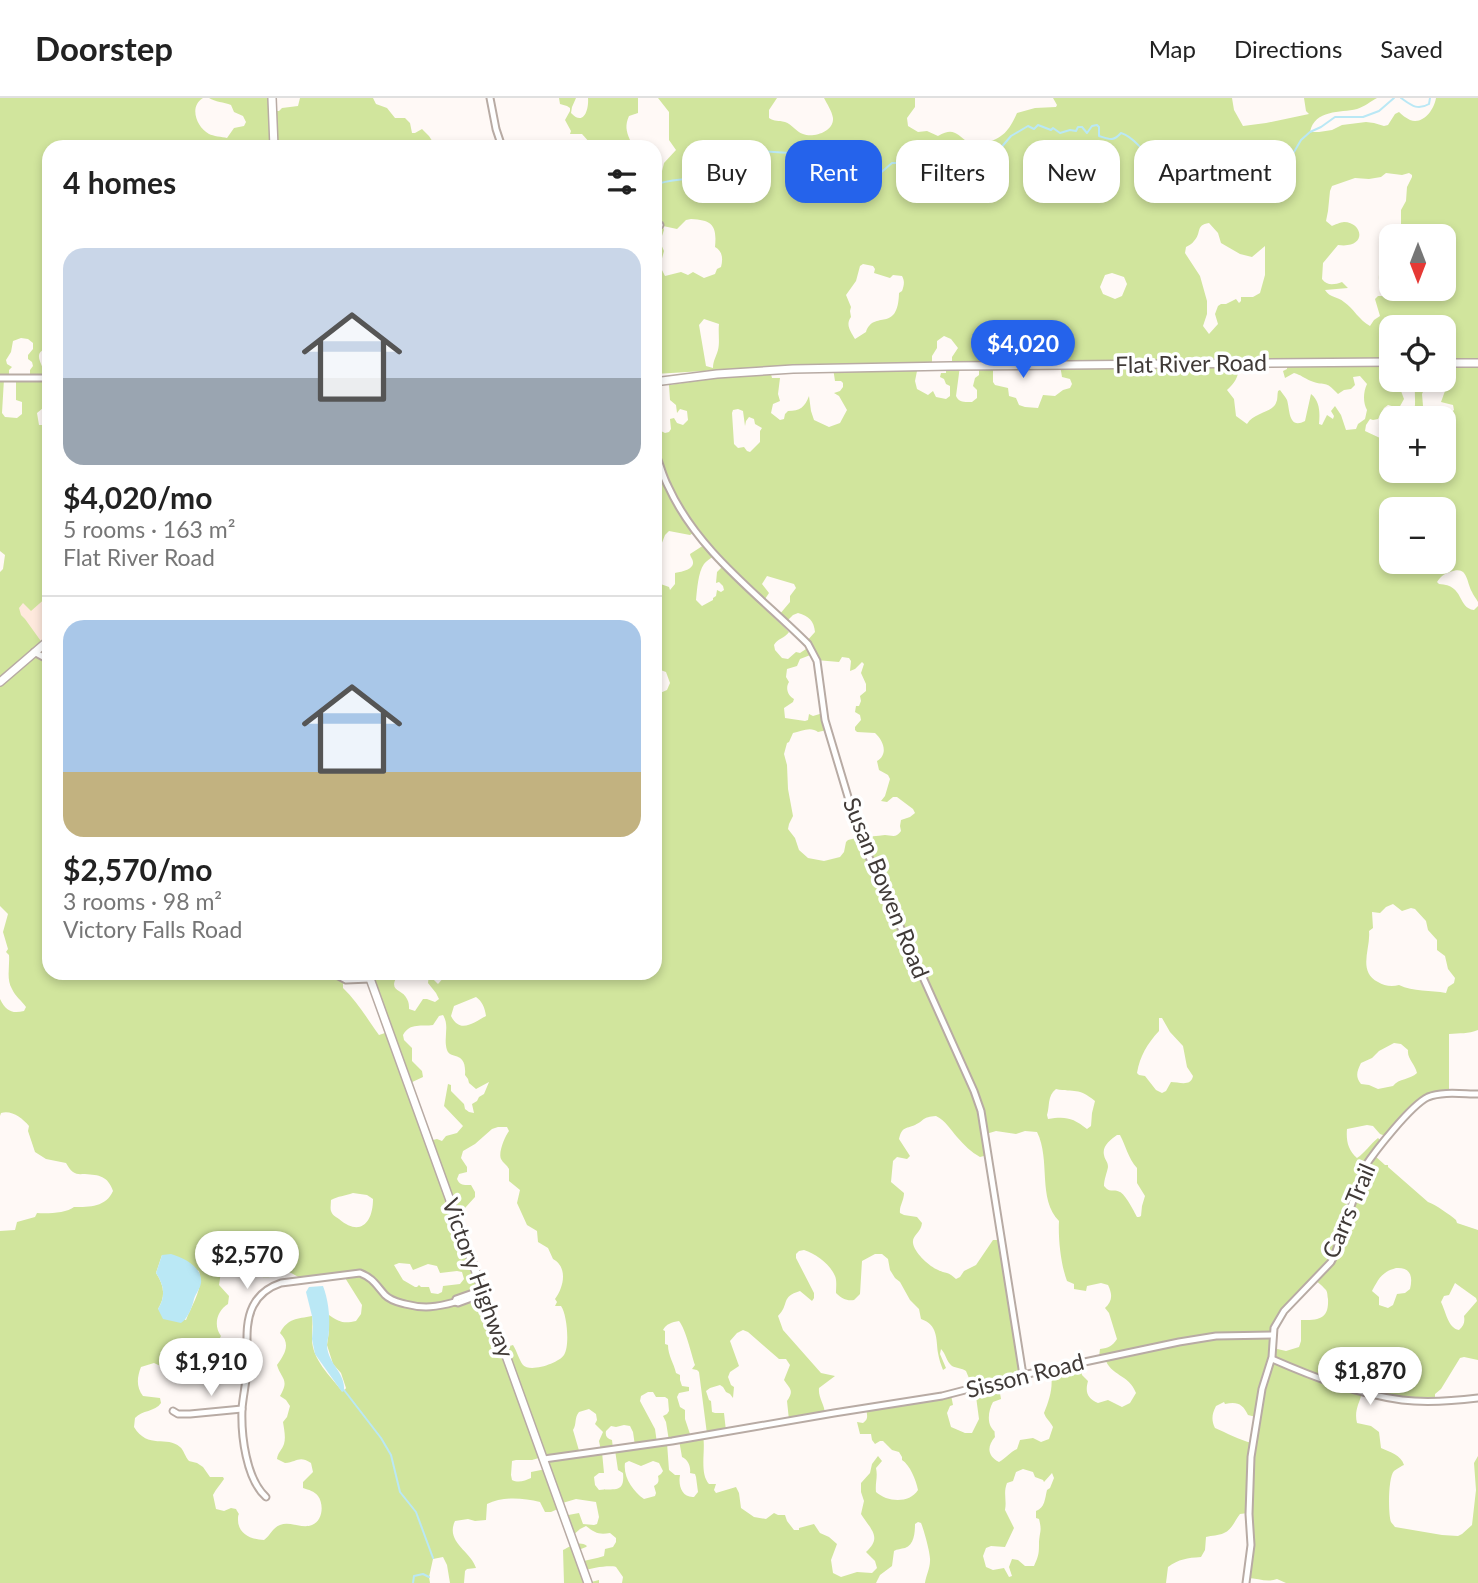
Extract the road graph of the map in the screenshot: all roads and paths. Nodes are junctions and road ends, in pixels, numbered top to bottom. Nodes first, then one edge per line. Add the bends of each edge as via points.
1 (272, 98) edge
2 (490, 98) edge
3 (274, 140) edge
4 (500, 140) edge
5 (1379, 362) edge
6 (1456, 363) edge
7 (1478, 363) edge
8 (0, 377) edge
9 (42, 378) edge
10 (662, 381) edge
11 (662, 471) edge
12 (42, 646) edge
13 (34, 652) junction
14 (42, 656) edge
15 (0, 682) edge
16 (370, 980) edge
17 (1478, 1094) edge
18 (481, 1292) junction
19 (1272, 1335) junction
20 (1272, 1359) junction
21 (1023, 1375) junction
22 (1478, 1398) edge
23 (242, 1409) junction
24 (173, 1411) dead end
25 (544, 1459) junction
26 (266, 1497) dead end
27 (588, 1583) edge
28 (1246, 1583) edge

1 - 3 main road
2 - 4 street
5 - 10 main road, Flat River Road via 793,369
6 - 7 main road
8 - 9 street
11 - 21 street, Susan Bowen Road via 699,535 815,656 825,720 860,837 980,1107
12 - 13 main road
13 - 14 street
13 - 15 main road
16 - 18 main road, Victory Highway
17 - 19 street, Carrs Trail via 1426,1098 1372,1155 1360,1176 1333,1258 1284,1311
18 - 23 street via 428,1308 393,1301 360,1273 274,1285 260,1296 250,1315
18 - 25 main road, Victory Highway
19 - 20 street
19 - 21 street, Sisson Road via 1216,1336
20 - 22 street via 1380,1396 1432,1401
20 - 28 street via 1260,1395 1251,1457
21 - 25 street, Sisson Road via 914,1402
23 - 24 street
23 - 26 street via 247,1457
25 - 27 main road, Victory Highway

